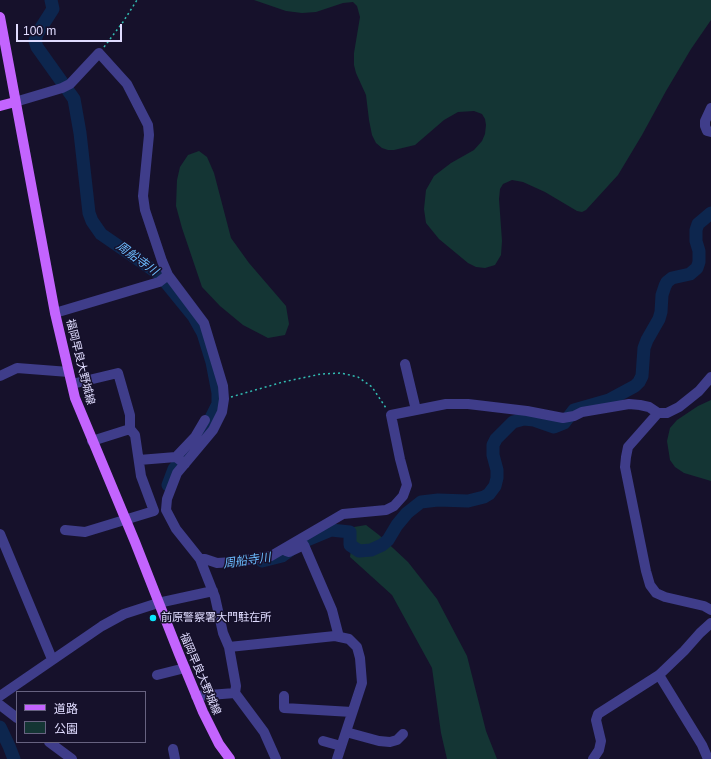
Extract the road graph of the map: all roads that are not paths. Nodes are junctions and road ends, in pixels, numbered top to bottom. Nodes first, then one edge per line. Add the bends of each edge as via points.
1 (0, 17) edge
2 (15, 102) junction
3 (0, 106) edge
4 (711, 108) edge
5 (711, 132) edge
6 (168, 275) junction
7 (55, 313) junction
8 (405, 364) dead end
9 (69, 372) junction
10 (0, 376) edge
11 (711, 377) edge
12 (72, 384) junction
13 (416, 410) junction
14 (658, 413) junction
15 (205, 420) dead end
16 (130, 429) junction
17 (92, 441) junction
18 (139, 460) junction
19 (180, 461) junction
20 (126, 521) junction
21 (65, 530) dead end
22 (0, 534) edge
23 (283, 549) junction
24 (202, 562) junction
25 (213, 592) junction
26 (158, 603) junction
27 (711, 610) edge
28 (711, 623) edge
29 (339, 637) junction
30 (229, 648) junction
31 (52, 659) junction
32 (185, 668) junction
33 (157, 675) dead end
34 (659, 675) junction
35 (235, 693) junction
36 (0, 696) edge
37 (196, 696) junction
38 (284, 696) dead end
39 (0, 705) edge
40 (352, 712) junction
41 (16, 717) edge
42 (346, 732) junction
43 (403, 734) dead end
44 (323, 741) dead end
45 (50, 743) edge
46 (341, 746) junction
47 (228, 758) edge
48 (72, 759) edge
49 (276, 759) edge
50 (337, 759) edge
51 (593, 759) edge
52 (708, 759) edge

1 - 2 main road, 福岡早良大野城線
2 - 3 main road
2 - 6 street via 66,86 99,53 127,84 148,125 143,196 145,210
2 - 7 main road, 福岡早良大野城線
4 - 5 street via 705,126
6 - 7 street via 159,282
6 - 19 street via 204,323 223,386 224,399 222,412 213,430
7 - 9 main road, 福岡早良大野城線
8 - 13 street
9 - 10 street via 17,368
9 - 12 main road, 福岡早良大野城線
11 - 14 street via 679,408 667,413
12 - 16 street via 118,373 130,415
12 - 17 main road, 福岡早良大野城線
13 - 14 street via 446,404 468,404 569,417 582,412 629,404 644,406
13 - 23 street via 391,415 408,485 394,506 386,510 343,514
14 - 27 street via 628,447 625,467 650,586 665,597
15 - 19 street
16 - 17 street
16 - 18 street via 135,435
17 - 20 main road, 福岡早良大野城線
18 - 19 street
18 - 20 street via 141,476 154,511
19 - 24 street via 167,499 166,510 176,529
20 - 21 street via 85,532
20 - 26 main road, 福岡早良大野城線
22 - 31 street
23 - 24 street via 271,556 234,562 218,563 205,559
23 - 29 street via 289,552 304,545 332,610
24 - 25 street
25 - 26 street
25 - 30 street
26 - 31 street via 124,614
26 - 32 main road, 福岡早良大野城線
28 - 34 street
29 - 30 street via 316,637
29 - 40 street via 349,639 357,647 360,658 362,683
30 - 35 street
31 - 36 street
32 - 33 street
32 - 37 main road, 福岡早良大野城線
34 - 51 street via 598,714 596,720 601,741 600,750
34 - 52 street
35 - 37 street
35 - 49 street via 264,732
37 - 47 main road, 福岡早良大野城線 via 211,730
38 - 40 street via 284,711
39 - 41 street
40 - 42 street
42 - 43 street via 390,742
42 - 46 street
44 - 46 street
45 - 48 street
46 - 50 street

